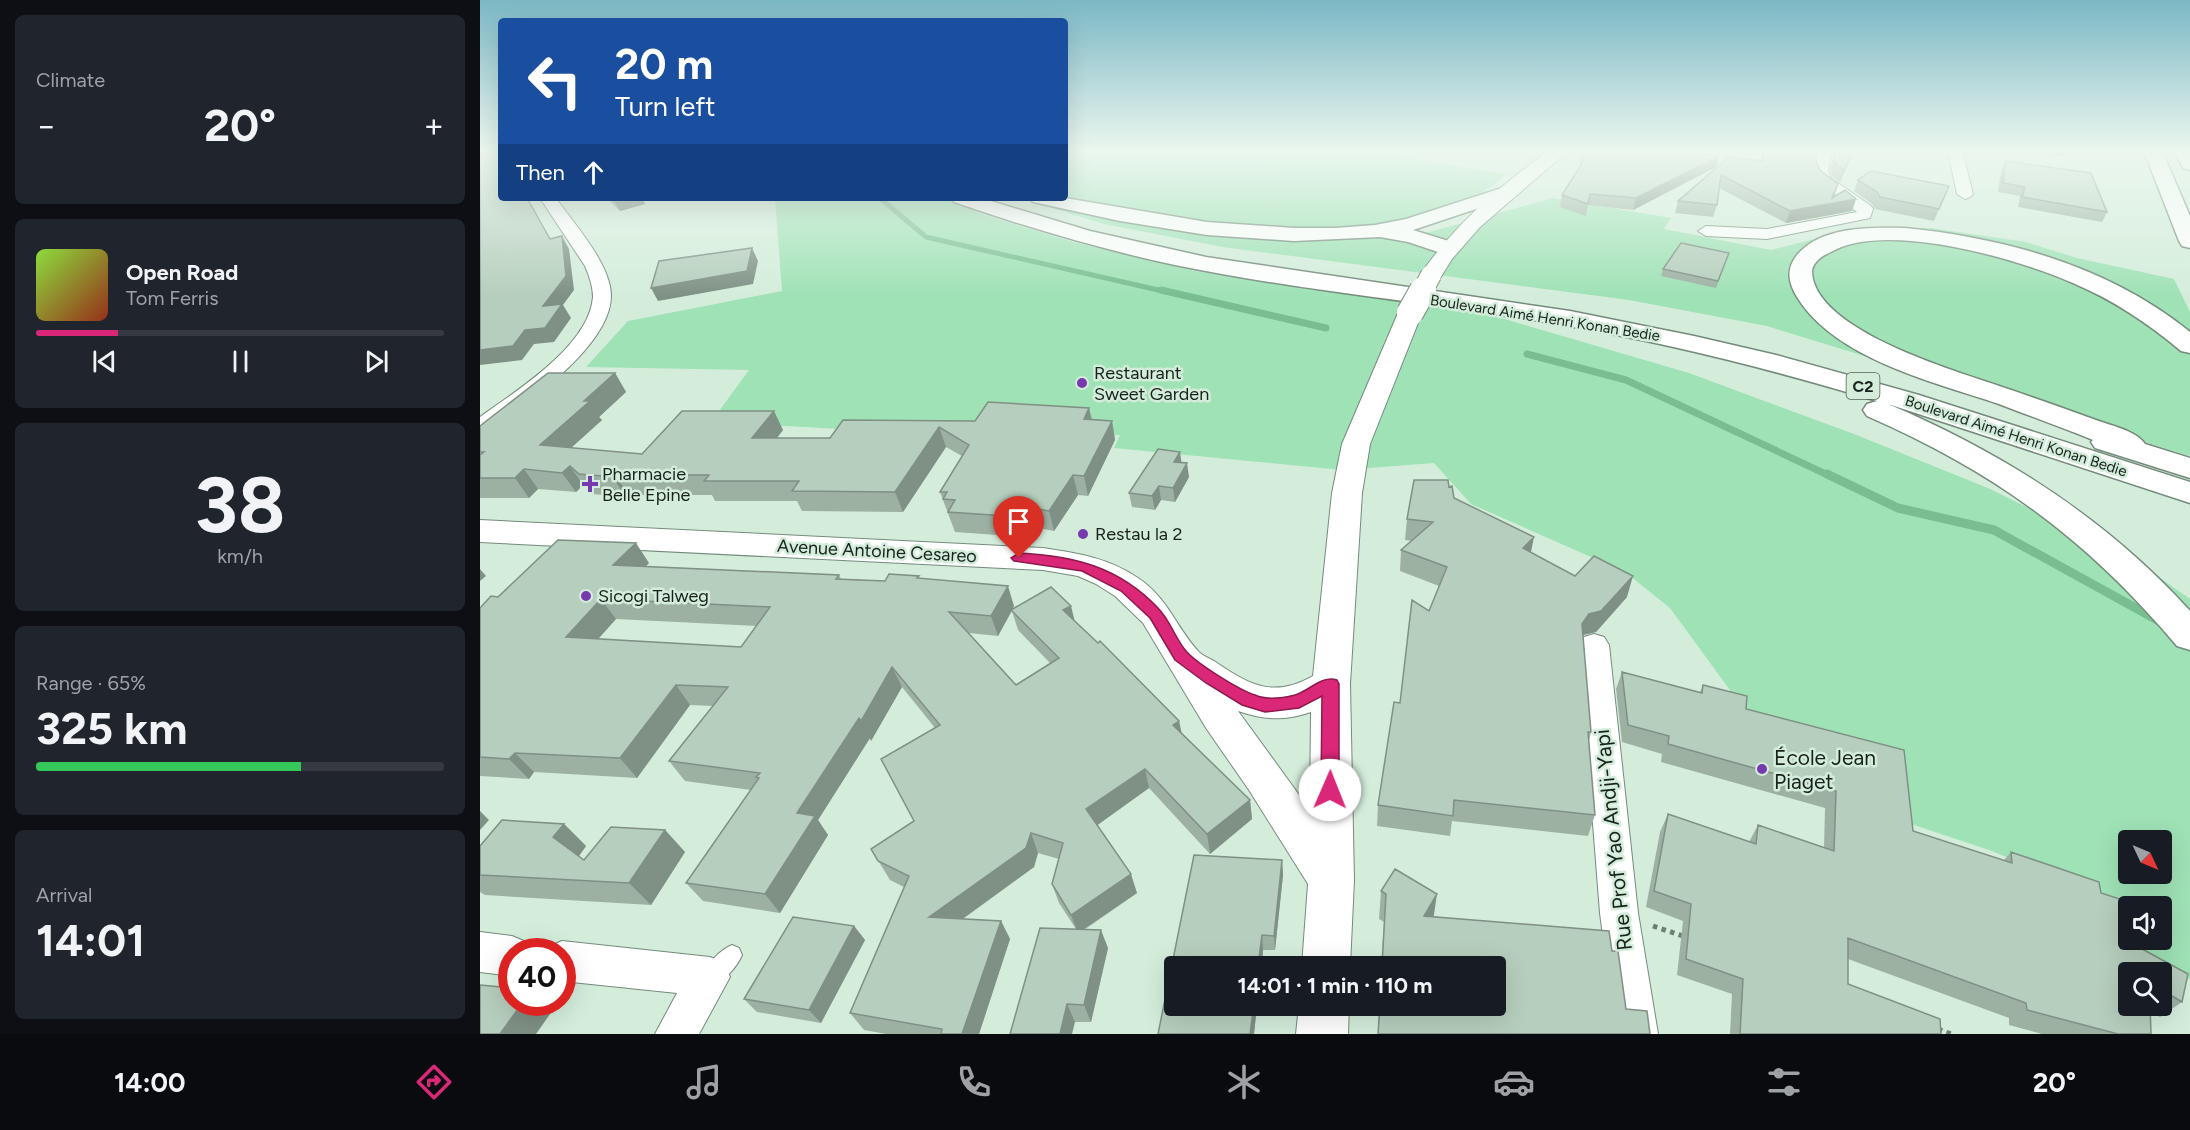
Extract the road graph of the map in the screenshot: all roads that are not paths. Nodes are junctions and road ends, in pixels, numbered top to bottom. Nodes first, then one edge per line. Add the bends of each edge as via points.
1 (1488, 199) edge
2 (1497, 199) edge
3 (1852, 199) edge
4 (2173, 199) edge
5 (550, 201) edge
6 (970, 201) edge
7 (1009, 201) edge
8 (1052, 201) edge
9 (1375, 231) junction
10 (1706, 231) dead end
11 (2190, 241) edge
12 (1447, 248) junction
13 (1534, 315) junction
14 (2190, 345) edge
15 (480, 428) edge
16 (2190, 468) edge
17 (2190, 493) edge
18 (480, 531) edge
19 (569, 537) junction
20 (543, 563) edge
21 (2190, 636) edge
22 (1594, 645) dead end
23 (1181, 656) junction
24 (1331, 684) junction
25 (1331, 880) junction
26 (480, 952) edge
27 (498, 954) edge
28 (1327, 956) edge
29 (576, 961) edge
30 (1323, 1016) edge
31 (676, 1034) edge
32 (1322, 1034) edge
33 (1637, 1034) edge

1 - 9 main road via 1440,217
2 - 12 street
3 - 10 street via 1865,209 1864,215 1767,234
4 - 11 main road
5 - 15 street via 598,275 603,294 599,313 588,334 564,362
6 - 13 main road, Boulevard Aimé Henri Konan Bedie via 1025,220 1205,264
7 - 16 main road, Boulevard Aimé Henri Konan Bedie via 1145,239 1217,253 1507,295 1755,340 1858,367
8 - 9 main road via 1243,231
9 - 12 main road via 1411,236
12 - 24 street, bridge via 1410,313 1356,444 1341,550
13 - 17 main road, Boulevard Aimé Henri Konan Bedie / C2 via 1658,336 1824,375
13 - 21 main road via 1728,361 1854,401 1923,430 1995,468 2064,515 2143,582
14 - 16 main road via 2150,314 2079,278 2024,257 1963,242 1893,235 1851,237 1817,249 1806,257 1800,274 1807,295 1824,315 1882,351
18 - 19 street, Avenue Antoine Cesareo
19 - 20 street
19 - 23 street, Avenue Antoine Cesareo via 1043,559 1085,566 1142,600
22 - 33 street, Rue Prof Yao Andji-Yapi via 1619,913
23 - 24 street via 1229,690 1265,705 1299,701
23 - 25 street, Avenue Antoine Cesareo
24 - 25 street
25 - 28 street
26 - 27 street
29 - 31 street via 721,966
30 - 32 street

